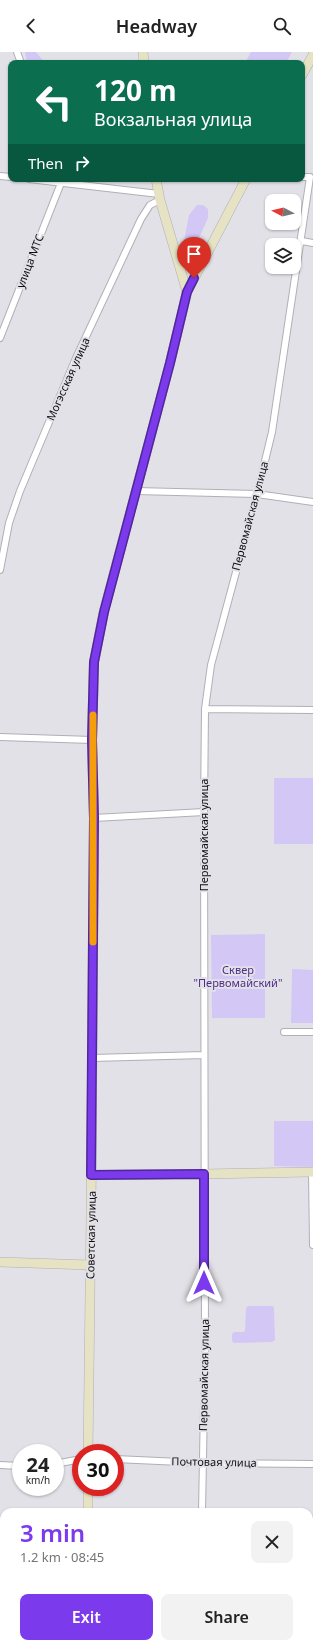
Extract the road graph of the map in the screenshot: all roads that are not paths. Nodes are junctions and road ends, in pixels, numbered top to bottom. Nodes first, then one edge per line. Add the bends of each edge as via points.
1 (313, 55) edge
2 (305, 70) edge
3 (312, 177) edge
4 (53, 182) edge
5 (156, 182) edge
6 (244, 182) edge
7 (61, 183) junction
8 (159, 197) junction
9 (302, 242) junction
10 (313, 243) edge
11 (187, 292) junction
12 (0, 338) edge
13 (136, 491) junction
14 (257, 494) junction
15 (313, 502) edge
16 (0, 570) edge
17 (205, 709) junction
18 (313, 710) edge
19 (0, 737) edge
20 (92, 740) junction
21 (204, 812) junction
22 (94, 818) junction
23 (284, 1032) dead end
24 (313, 1032) edge
25 (204, 1055) junction
26 (92, 1058) junction
27 (312, 1172) edge
28 (204, 1174) junction
29 (91, 1175) junction
30 (313, 1245) edge
31 (0, 1262) edge
32 (90, 1265) junction
33 (88, 1444) edge
34 (124, 1459) edge
35 (203, 1463) junction
36 (313, 1464) edge
37 (0, 1465) edge
38 (12, 1466) edge
39 (88, 1496) edge
40 (88, 1508) edge
41 (202, 1508) edge

1 - 2 street
3 - 9 street, Первомайская улица
4 - 7 street
5 - 8 street
6 - 11 street, Советская улица
7 - 8 street
7 - 12 street, улица МТС
8 - 11 street
8 - 16 street, Могэсская улица via 141,219 39,444 9,523
9 - 10 street
9 - 14 street, Первомайская улица via 272,432
11 - 13 street, Советская улица
13 - 14 street
13 - 20 street, Советская улица via 104,612 94,662
14 - 15 street
14 - 17 street, Первомайская улица via 211,665
17 - 18 street
17 - 21 street, Первомайская улица
19 - 20 street
20 - 22 street, Советская улица
21 - 22 street
21 - 25 street, Первомайская улица
22 - 26 street, Советская улица
23 - 24 street
25 - 26 street
25 - 28 street, Первомайская улица
26 - 29 street, Советская улица
27 - 28 street
27 - 30 street
28 - 29 street
28 - 35 street, Первомайская улица
29 - 32 street, Советская улица
31 - 32 street
32 - 33 street, Советская улица
34 - 35 street, Почтовая улица
35 - 36 street, Почтовая улица
35 - 41 street, Первомайская улица
37 - 38 street
39 - 40 street

